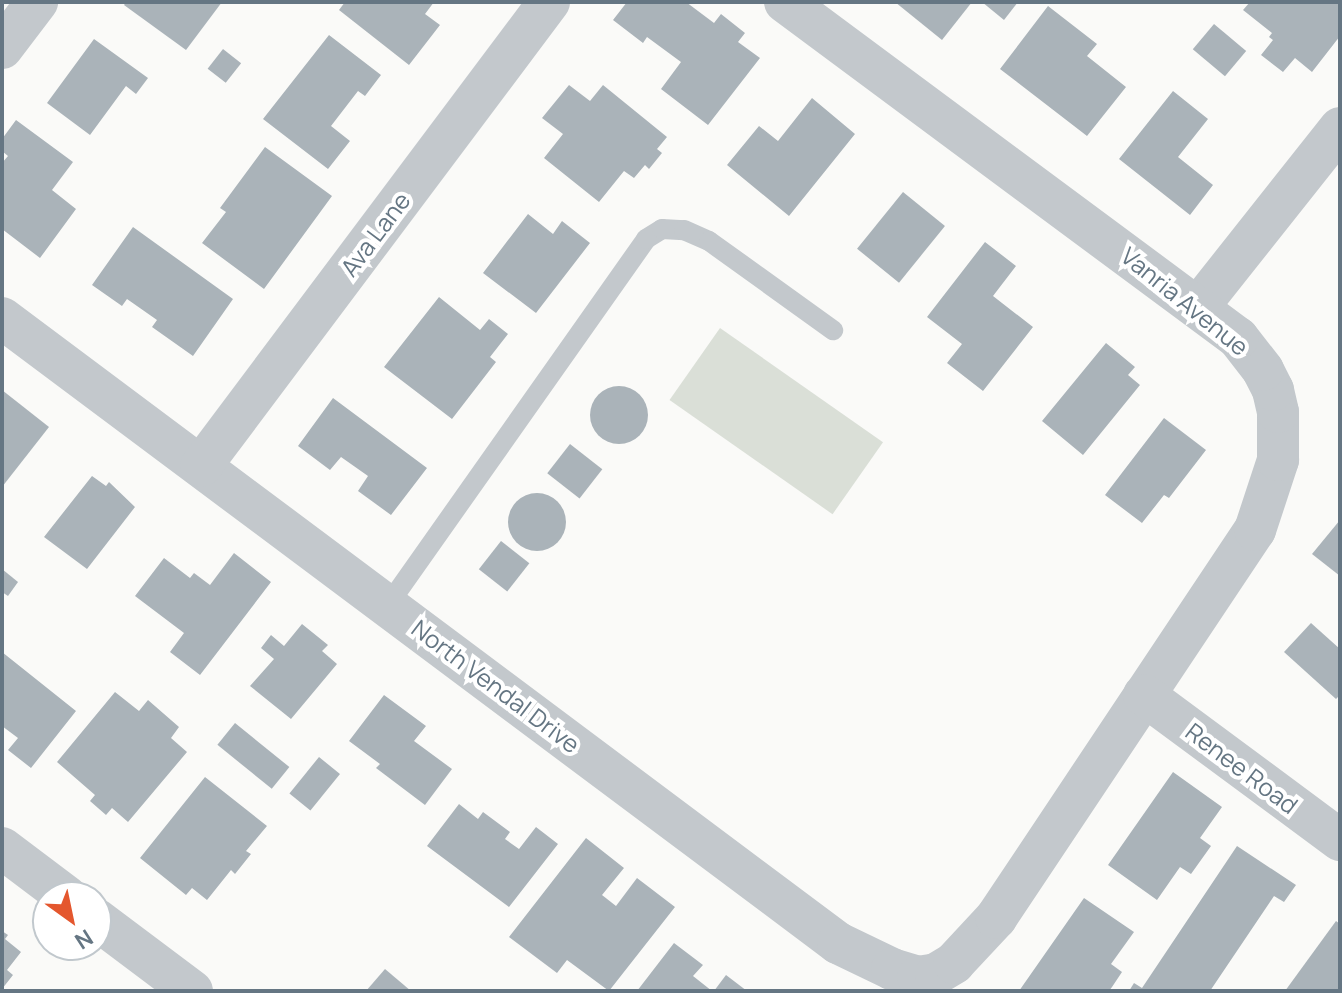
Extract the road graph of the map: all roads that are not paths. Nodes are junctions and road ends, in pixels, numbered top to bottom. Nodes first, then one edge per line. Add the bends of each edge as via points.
1 (37, 2) edge
2 (549, 2) edge
3 (785, 2) edge
4 (2, 48) edge
5 (1340, 128) edge
6 (1199, 306) junction
7 (2, 318) edge
8 (833, 330) dead end
9 (201, 466) junction
10 (388, 605) junction
11 (1144, 695) junction
12 (1340, 840) edge
13 (2, 848) edge
14 (46, 881) edge
15 (996, 918) joint
16 (112, 931) edge
17 (192, 991) edge

1 - 4 street
2 - 9 street, Ava Lane
3 - 6 street, Vanria Avenue
5 - 6 street
6 - 11 street, Vanria Avenue via 1252,353 1268,380 1278,412 1278,460 1255,530
7 - 9 street, North Vendal Drive
8 - 10 lane via 709,241 684,230 662,229 646,239
9 - 10 street, North Vendal Drive
10 - 15 street, North Vendal Drive via 838,943 868,960 918,977 936,974 965,954
11 - 12 street, Renee Road
11 - 15 street, Vanria Avenue
13 - 14 street
16 - 17 street

